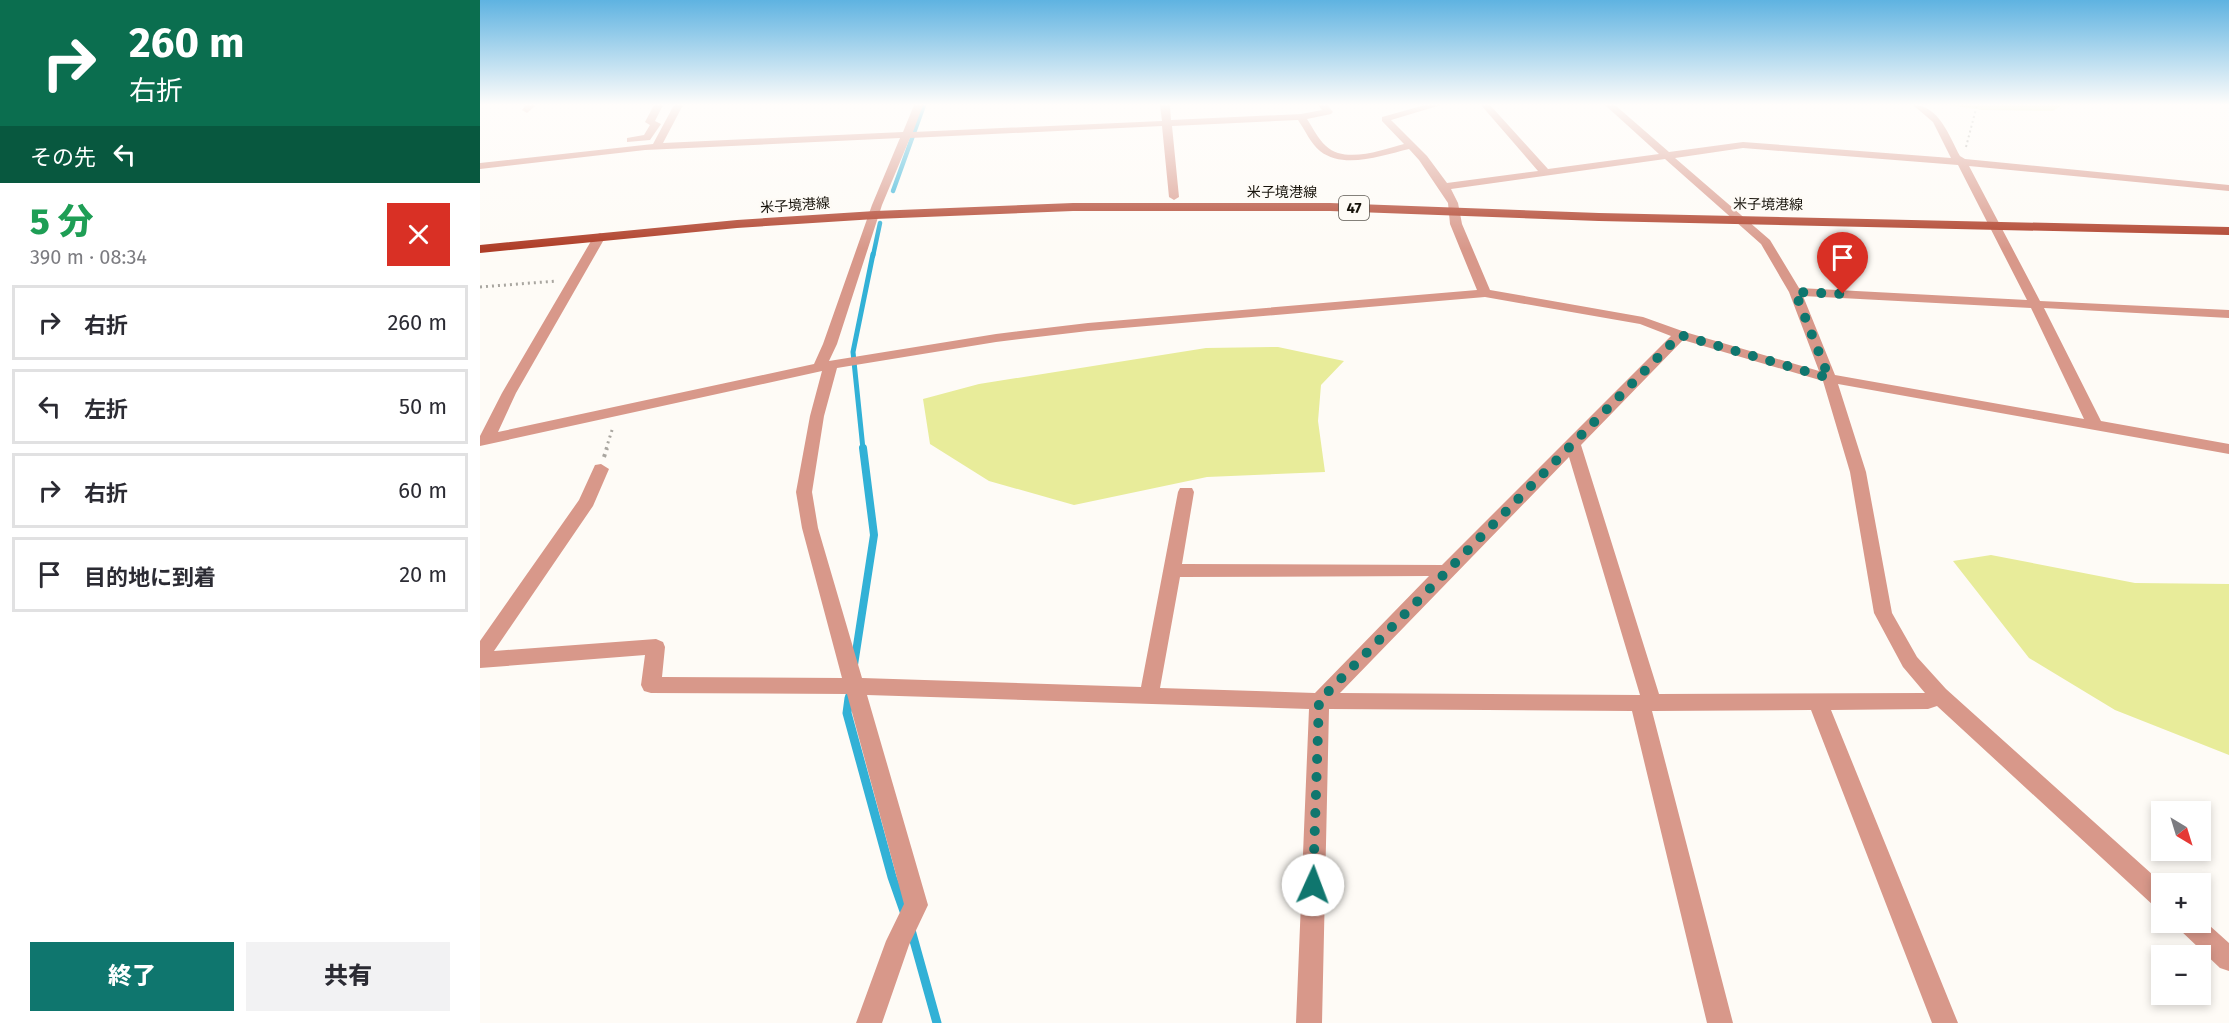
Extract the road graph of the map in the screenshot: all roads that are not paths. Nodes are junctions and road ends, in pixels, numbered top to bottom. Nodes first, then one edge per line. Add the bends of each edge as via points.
1 (546, 153) edge
2 (579, 153) edge
3 (901, 153) edge
4 (1170, 153) edge
5 (1328, 153) edge
6 (1376, 153) edge
7 (1417, 153) edge
8 (1528, 153) edge
9 (1664, 153) edge
10 (1690, 153) edge
11 (1843, 153) edge
12 (1953, 153) edge
13 (1668, 156) junction
14 (480, 158) edge
15 (497, 160) junction
16 (1962, 162) junction
17 (480, 166) edge
18 (1546, 173) junction
19 (1444, 187) junction
20 (2229, 188) edge
21 (1174, 197) junction
22 (1454, 208) junction
23 (876, 210) junction
24 (1734, 214) junction
25 (1994, 220) junction
26 (2229, 221) edge
27 (2229, 231) edge
28 (600, 236) junction
29 (480, 238) edge
30 (480, 249) edge
31 (1795, 292) junction
32 (1485, 293) junction
33 (2036, 304) junction
34 (2229, 314) edge
35 (1680, 335) junction
36 (825, 366) junction
37 (1829, 378) junction
38 (2095, 425) junction
39 (484, 440) edge
40 (1573, 444) junction
41 (2229, 449) edge
42 (601, 470) road end
43 (1186, 492) dead end
44 (1172, 571) junction
45 (1447, 572) junction
46 (480, 658) edge
47 (855, 686) junction
48 (1939, 695) junction
49 (1149, 696) junction
50 (1319, 701) junction
51 (1818, 702) junction
52 (1646, 703) junction
53 (2151, 888) edge
54 (2200, 933) edge
55 (2229, 959) edge
56 (869, 1023) edge
57 (1309, 1023) edge
58 (1720, 1023) edge
59 (1945, 1023) edge

1 - 15 street
2 - 15 street
3 - 23 street
4 - 21 street
5 - 6 street via 1351,158
7 - 19 street
8 - 18 street
9 - 13 street
10 - 13 street
11 - 16 street
12 - 16 street
13 - 18 street
13 - 24 street
14 - 15 street
15 - 17 street
16 - 20 street
16 - 25 street
18 - 19 street
19 - 22 street
21 - 22 main road, 米子境港線 / 47
21 - 23 main road, 米子境港線 / 47
22 - 23 main road, 米子境港線 / 47
22 - 24 main road, 米子境港線 / 47
22 - 32 street via 1456,224
23 - 28 main road, 米子境港線 / 47
23 - 29 main road, 米子境港線 / 47 via 609,225
23 - 36 street
24 - 25 main road, 米子境港線 / 47
24 - 31 street via 1766,242
25 - 26 main road, 米子境港線 / 47
25 - 27 main road, 米子境港線 / 47
25 - 33 street
28 - 30 main road, 米子境港線 / 47
28 - 39 street
31 - 33 street
31 - 37 street
32 - 35 street via 1643,321
32 - 36 street via 1076,328
33 - 34 street
33 - 38 street
35 - 37 street
35 - 40 street
36 - 39 street
36 - 47 street via 804,492 810,528
37 - 38 street
37 - 48 street via 1858,472 1883,613 1910,662
38 - 41 street
40 - 45 street
40 - 52 street
42 - 46 street via 587,502
43 - 44 street
44 - 45 street
44 - 49 street
45 - 50 street
46 - 47 street via 656,647 651,685
47 - 49 street
47 - 56 street via 916,905 898,941
48 - 51 street via 1928,701
48 - 53 street
49 - 50 street
50 - 52 street
50 - 57 street
51 - 52 street
51 - 59 street
52 - 58 street
54 - 55 street

